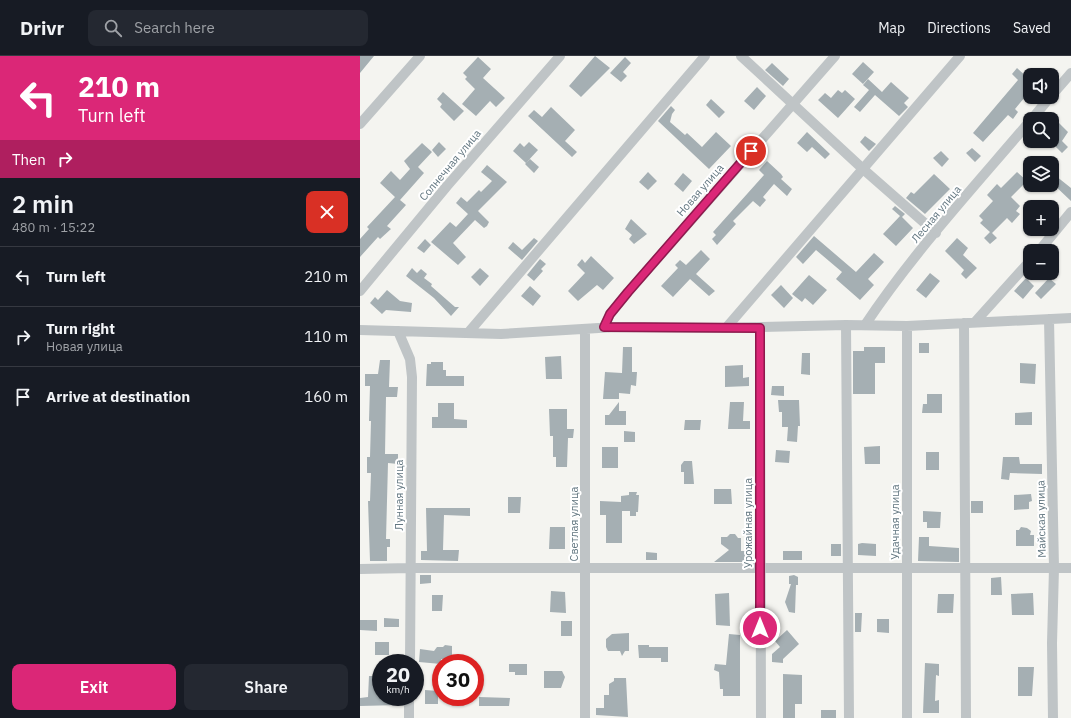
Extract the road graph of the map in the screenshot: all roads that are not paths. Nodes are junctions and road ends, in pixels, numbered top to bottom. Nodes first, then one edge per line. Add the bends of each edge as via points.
1 (420, 56) edge
2 (560, 56) edge
3 (705, 56) edge
4 (741, 56) edge
5 (835, 56) edge
6 (960, 56) edge
7 (1071, 73) edge
8 (1059, 87) edge
9 (1044, 104) edge
10 (792, 105) junction
11 (1038, 112) edge
12 (360, 124) edge
13 (1023, 130) edge
14 (863, 169) junction
15 (1071, 212) edge
16 (936, 233) junction
17 (1045, 244) edge
18 (1023, 268) edge
19 (360, 292) edge
20 (1071, 318) edge
21 (1049, 319) junction
22 (360, 322) edge
23 (969, 323) junction
24 (846, 325) junction
25 (865, 325) junction
26 (907, 326) junction
27 (604, 327) junction
28 (726, 328) junction
29 (760, 328) junction
30 (363, 330) edge
31 (585, 330) junction
32 (398, 331) junction
33 (468, 333) junction
34 (760, 567) junction
35 (411, 568) junction
36 (586, 568) junction
37 (848, 568) junction
38 (907, 568) junction
39 (966, 568) junction
40 (1054, 568) junction
41 (1071, 568) edge
42 (360, 569) edge
43 (410, 654) edge
44 (409, 706) edge
45 (409, 718) edge
46 (585, 718) edge
47 (761, 718) edge
48 (849, 718) edge
49 (907, 718) edge
50 (966, 718) edge
51 (1053, 718) edge

1 - 12 street
2 - 19 street, Солнечная улица via 447,186
3 - 33 street
4 - 10 street
5 - 10 street, Новая улица
6 - 14 street
7 - 8 street, Лесная улица
9 - 11 street, Лесная улица
10 - 14 street
10 - 27 street, Новая улица via 628,292 610,314
13 - 16 street, Лесная улица
14 - 16 street
14 - 28 street
15 - 17 street
16 - 25 street, Лесная улица
18 - 23 street
20 - 21 street
21 - 23 street
21 - 40 street, Майская улица
22 - 30 street
23 - 26 street
23 - 39 street
24 - 25 street
24 - 29 street
24 - 37 street
25 - 26 street
26 - 38 street, Удачная улица
27 - 28 street
27 - 31 street
28 - 29 street
29 - 34 street, Урожайная улица
30 - 32 street
31 - 33 street
31 - 36 street, Светлая улица
32 - 33 street
32 - 35 street, Лунная улица via 411,366
34 - 36 street
34 - 37 street
34 - 47 street, Урожайная улица
35 - 36 street
35 - 42 street
35 - 43 street, Лунная улица
36 - 46 street, Светлая улица
37 - 38 street
37 - 48 street
38 - 39 street
38 - 49 street, Удачная улица
39 - 40 street
39 - 50 street
40 - 41 street
40 - 51 street, Майская улица
44 - 45 street

